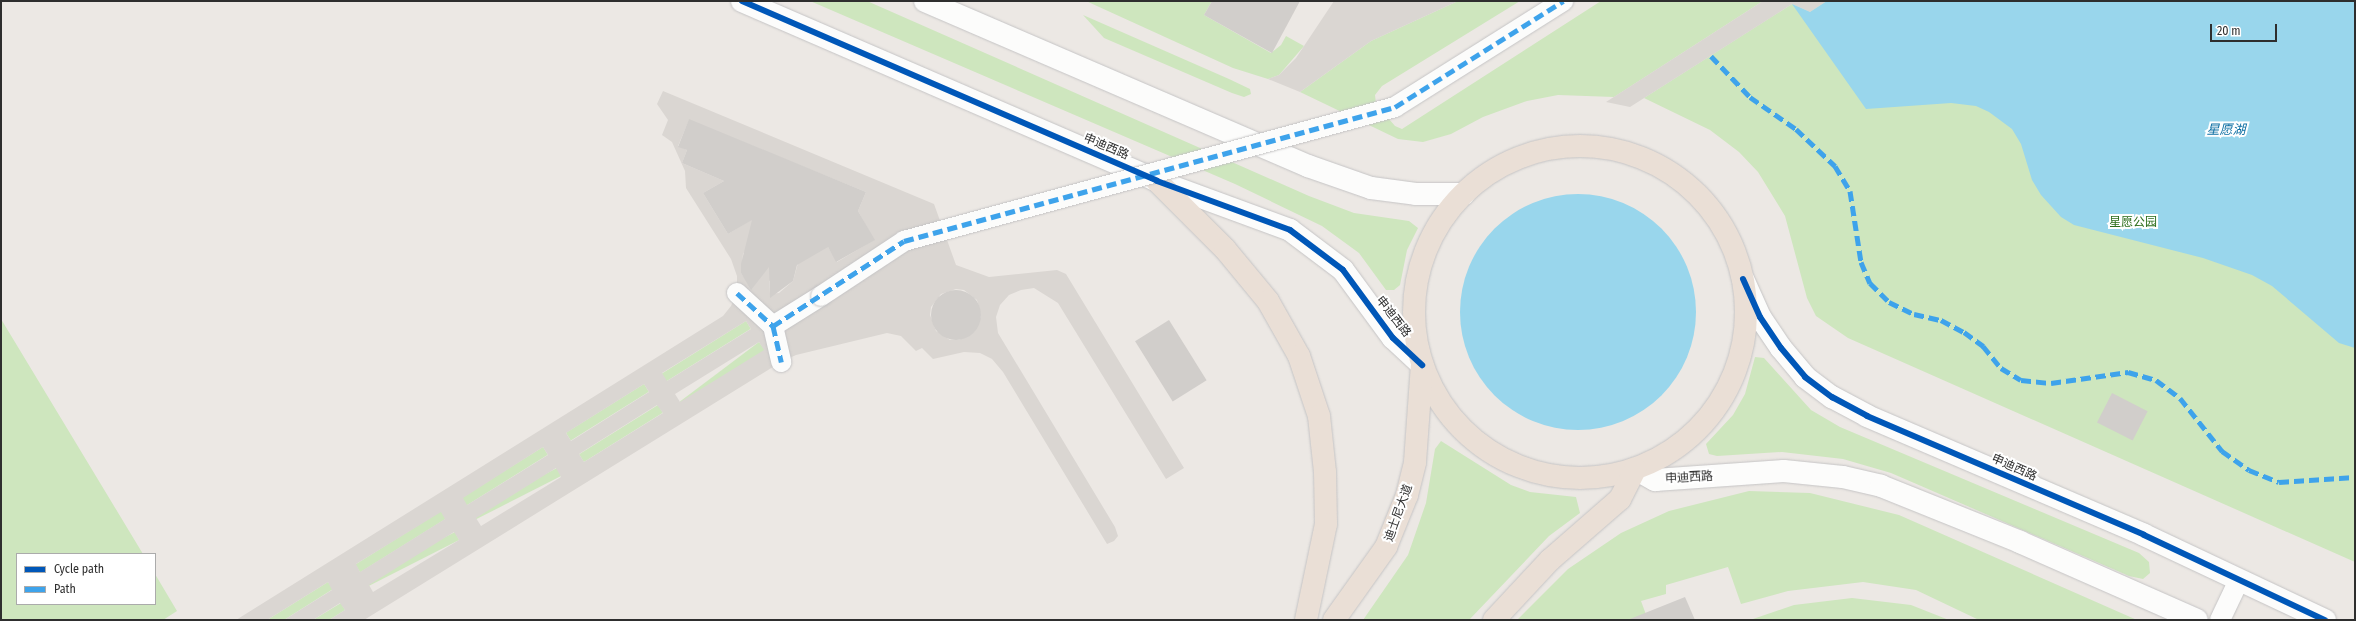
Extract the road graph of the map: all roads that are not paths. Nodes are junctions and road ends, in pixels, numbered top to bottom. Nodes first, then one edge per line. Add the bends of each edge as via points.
1 (742, 1) edge
2 (925, 1) edge
3 (1563, 1) edge
4 (1157, 180) junction
5 (1464, 194) junction
6 (1744, 279) junction
7 (737, 293) dead end
8 (774, 326) junction
9 (780, 362) dead end
10 (1422, 365) junction
11 (1635, 469) junction
12 (2239, 580) junction
13 (1306, 620) edge
14 (1334, 620) edge
15 (1494, 620) edge
16 (2197, 620) edge
17 (2220, 620) edge
18 (2325, 620) edge

1 - 4 street, 申迪西路
2 - 5 street via 1308,166 1364,186 1416,194
3 - 8 street, bridge via 1395,107 904,241
4 - 10 street, 申迪西路 via 1290,230 1320,250 1343,270 1393,338
4 - 13 highway via 1225,249 1268,301 1299,356 1319,416 1325,472 1326,524
5 - 6 highway via 1489,174 1518,159 1549,150 1582,147 1614,150 1645,160 1673,175 1698,195 1719,220 1734,248
5 - 10 highway via 1432,236 1420,267 1413,313
6 - 11 highway via 1747,319 1740,358 1725,395 1702,426 1671,452
6 - 12 street, 申迪西路 via 1760,317 1781,348 1805,377 1832,397 1867,416 2144,535
7 - 8 street
8 - 9 street
10 - 11 highway via 1446,412 1484,448 1524,468 1583,479
10 - 14 highway, 迪士尼大道 via 1415,462 1407,495 1386,547
11 - 15 highway via 1620,499 1550,560
11 - 16 street, 申迪西路 via 1655,480 1784,470 1814,472 1881,486 2020,542
12 - 17 street
12 - 18 street, 申迪西路

